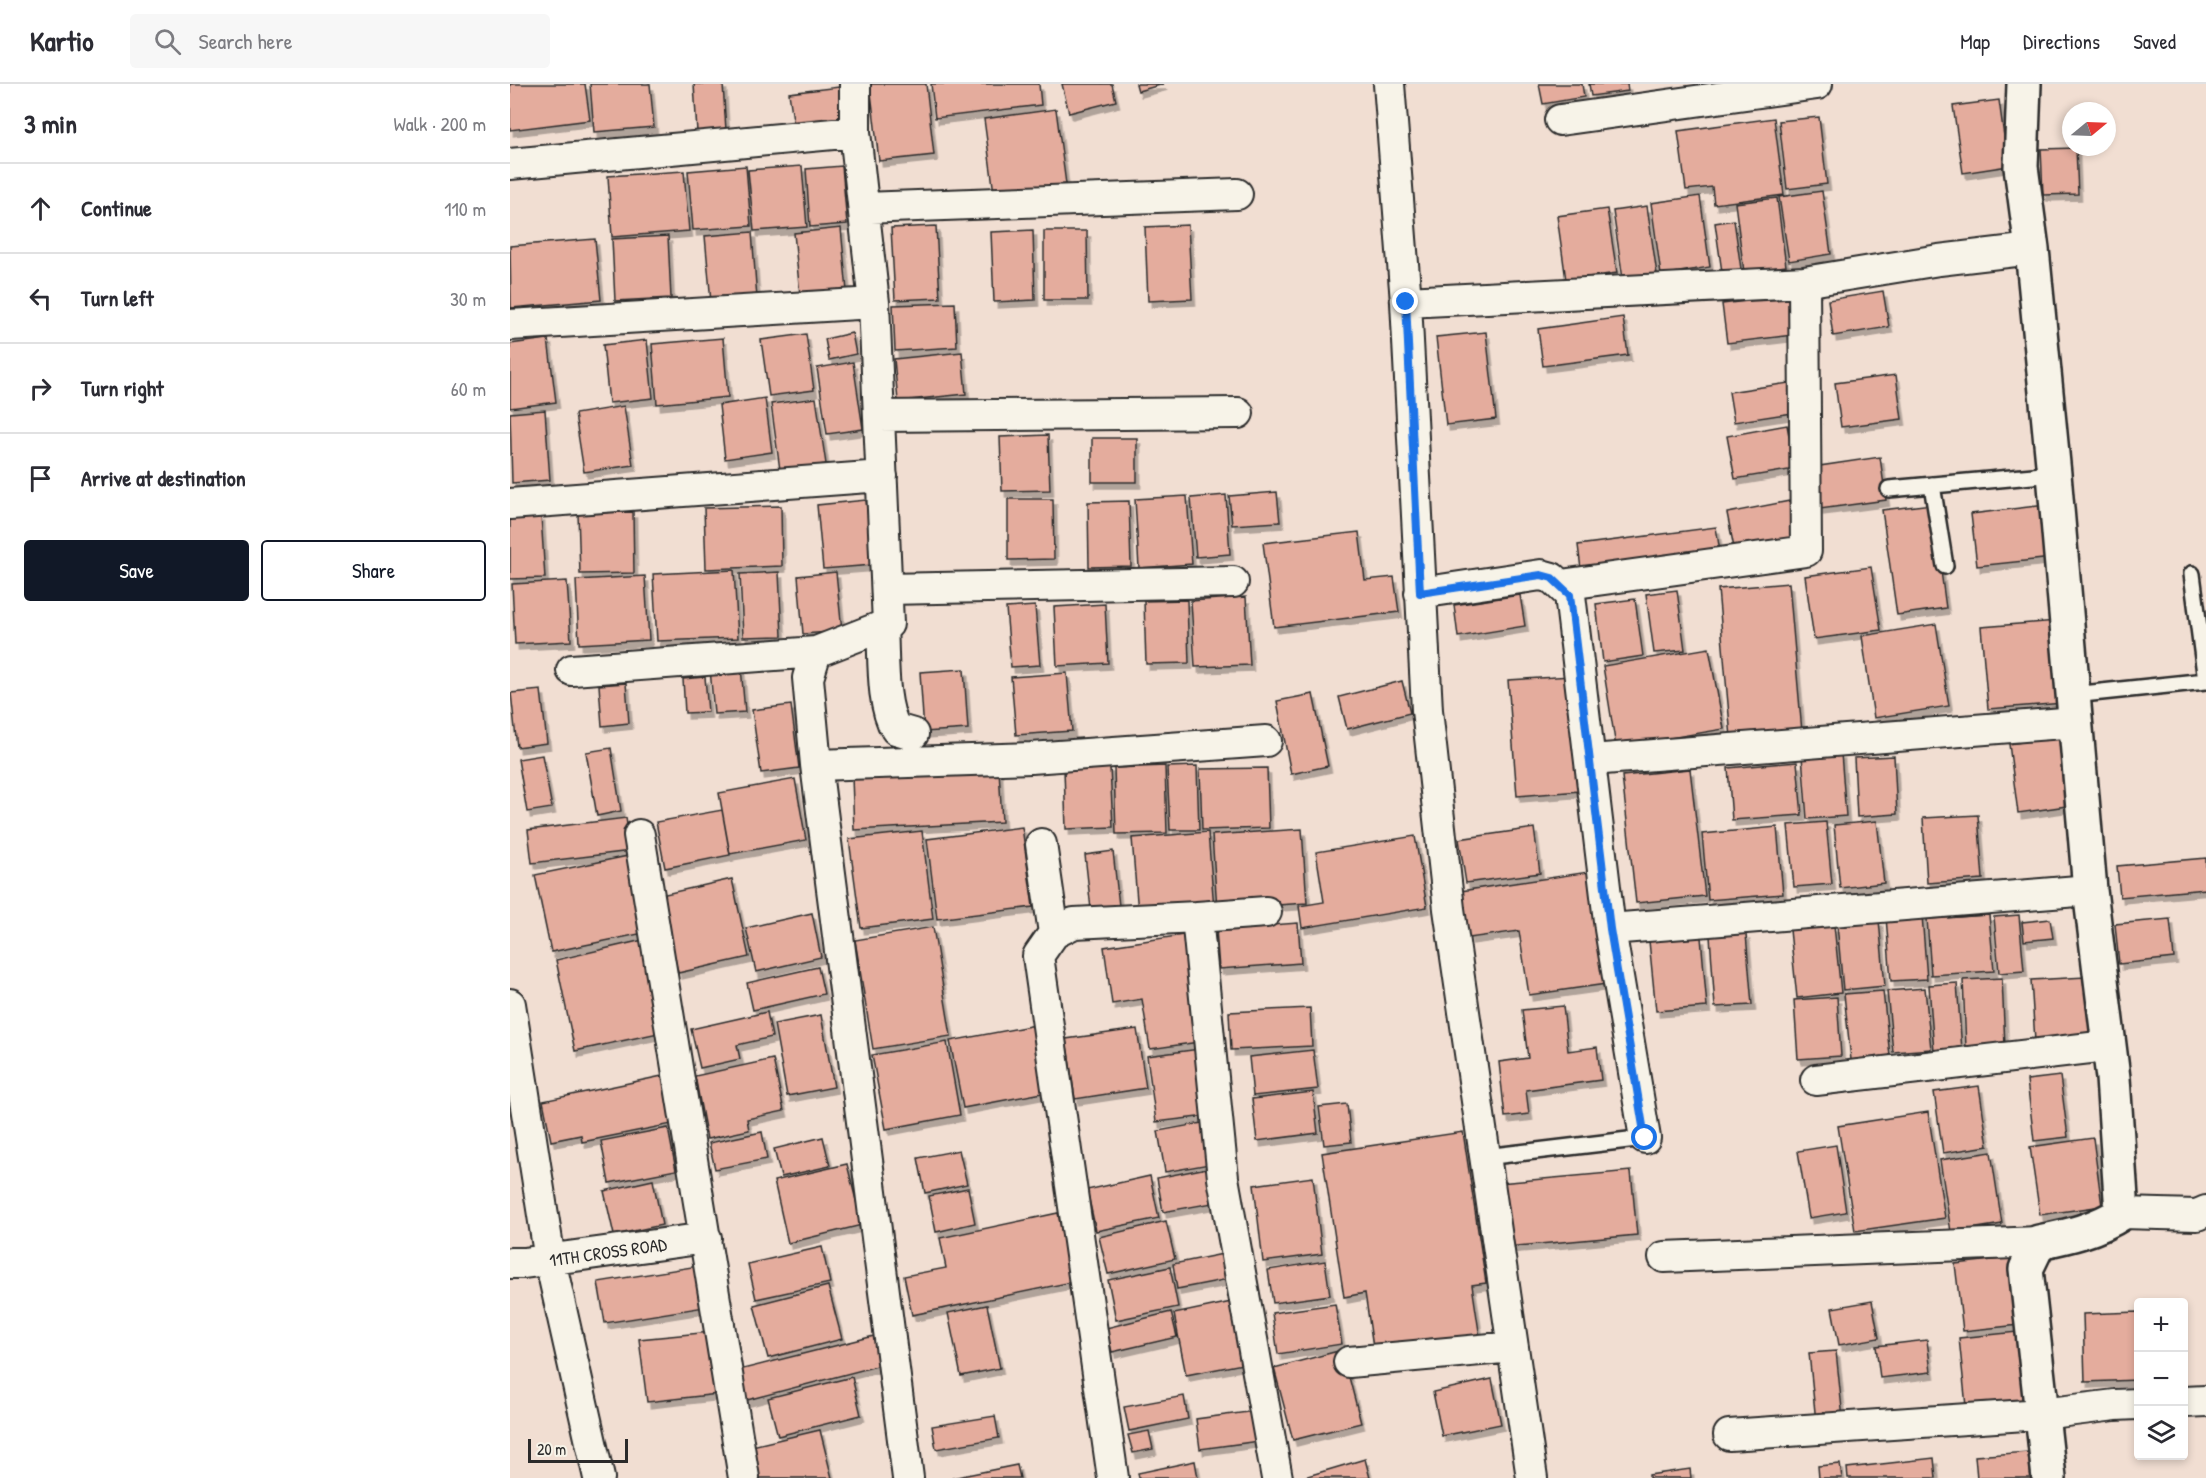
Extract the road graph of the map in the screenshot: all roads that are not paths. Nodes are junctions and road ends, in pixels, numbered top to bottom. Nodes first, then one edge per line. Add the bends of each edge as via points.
1 (855, 84) edge
2 (1389, 84) edge
3 (1817, 84) edge
4 (2024, 84) edge
5 (1560, 120) dead end
6 (855, 132) junction
7 (510, 164) edge
8 (1237, 194) dead end
9 (864, 207) junction
10 (2032, 249) junction
11 (1804, 282) junction
12 (1406, 302) junction
13 (873, 303) junction
14 (510, 325) edge
15 (1238, 413) dead end
16 (879, 416) junction
17 (2054, 474) junction
18 (882, 476) junction
19 (1932, 485) junction
20 (1889, 489) dead end
21 (510, 504) edge
22 (1945, 566) dead end
23 (2192, 574) dead end
24 (1233, 582) dead end
25 (1561, 585) junction
26 (887, 589) junction
27 (1420, 593) junction
28 (882, 627) junction
29 (816, 652) junction
30 (572, 670) dead end
31 (2075, 709) junction
32 (913, 734) dead end
33 (1266, 741) dead end
34 (1591, 760) junction
35 (816, 765) junction
36 (639, 835) dead end
37 (1041, 844) dead end
38 (2090, 890) junction
39 (1266, 912) dead end
40 (1197, 917) junction
41 (1610, 929) junction
42 (1054, 933) junction
43 (510, 1004) edge
44 (2107, 1046) junction
45 (1816, 1080) dead end
46 (1645, 1138) joint
47 (1485, 1157) junction
48 (2206, 1211) edge
49 (2122, 1213) junction
50 (706, 1238) junction
51 (2038, 1242) junction
52 (1664, 1257) dead end
53 (550, 1260) junction
54 (510, 1263) edge
55 (1513, 1347) junction
56 (1349, 1362) dead end
57 (2206, 1401) edge
58 (2188, 1402) edge
59 (2134, 1404) edge
60 (2042, 1414) junction
61 (1729, 1435) dead end
62 (599, 1478) edge
63 (744, 1478) edge
64 (908, 1478) edge
65 (1113, 1478) edge
66 (1278, 1478) edge
67 (1532, 1478) edge
68 (2049, 1478) edge

1 - 6 street
2 - 12 street
3 - 5 street
4 - 10 street via 2021,167
6 - 7 street
6 - 9 street
8 - 9 street
9 - 13 street
10 - 11 street
10 - 17 street
11 - 12 street
11 - 25 street via 1806,551
12 - 27 street
13 - 14 street
13 - 16 street
15 - 16 street
16 - 18 street
17 - 19 lane
17 - 31 street
18 - 21 street
18 - 26 street
19 - 20 lane
19 - 22 lane
23 - 31 lane via 2206,681
24 - 26 street
25 - 27 street via 1541,575
25 - 34 street via 1570,595
26 - 28 street via 888,624
27 - 47 street via 1427,710 1449,909
28 - 29 street
28 - 32 street via 889,714 896,729
29 - 30 street
29 - 35 street via 808,678
31 - 34 street
31 - 38 street
33 - 35 street via 1031,758
34 - 41 street
35 - 64 street
36 - 50 street
37 - 42 street
38 - 41 street
38 - 44 street
39 - 40 street
40 - 42 street via 1074,923
40 - 66 street via 1223,1178
41 - 46 street
42 - 65 street via 1038,956
43 - 53 street
44 - 45 street
44 - 49 street via 2113,1078
46 - 47 lane
47 - 55 street
48 - 49 street via 2197,1215
49 - 51 street via 2105,1224
50 - 53 street, 11TH CROSS ROAD
50 - 63 street
51 - 52 street
51 - 60 street via 2026,1269
53 - 54 street, 11TH CROSS ROAD
53 - 62 street
55 - 56 street
55 - 67 street
57 - 58 street
59 - 60 street
60 - 61 street
60 - 68 street

